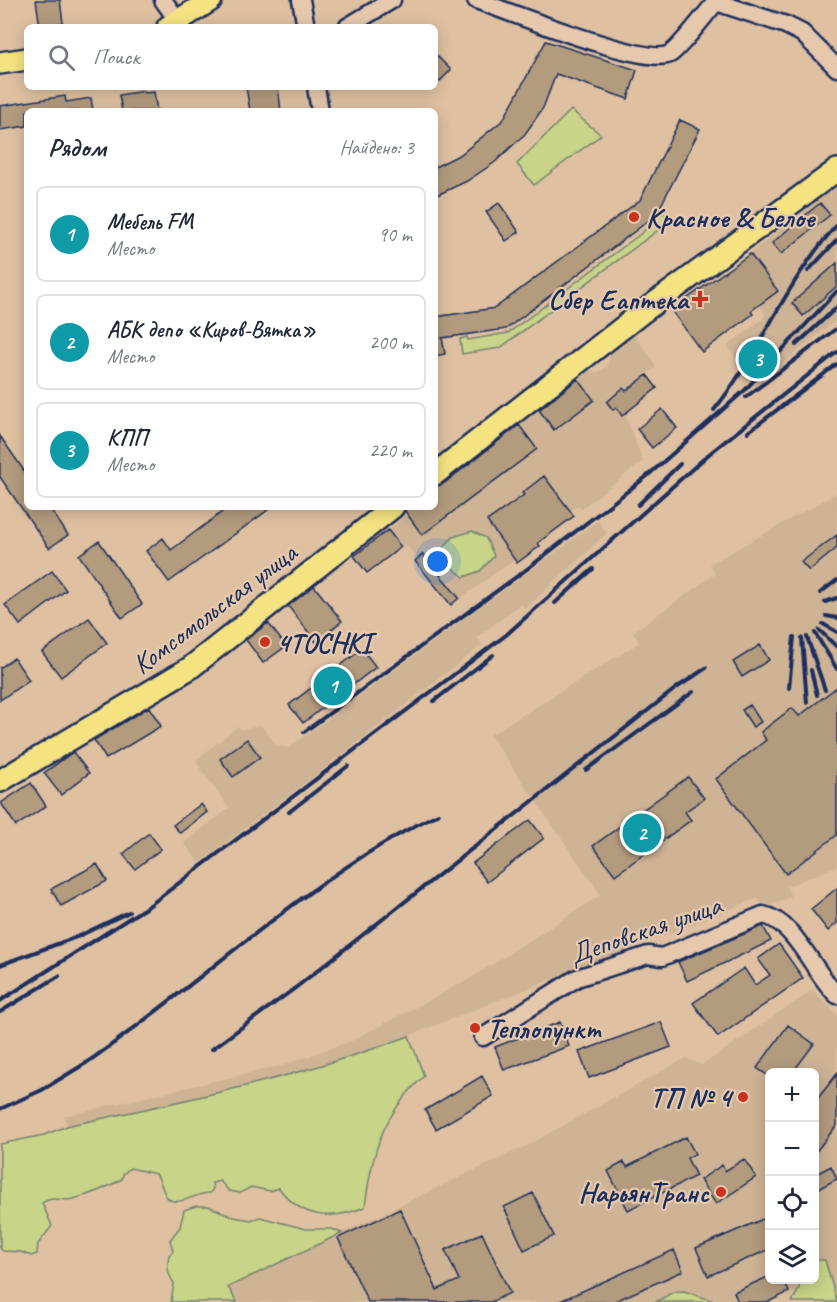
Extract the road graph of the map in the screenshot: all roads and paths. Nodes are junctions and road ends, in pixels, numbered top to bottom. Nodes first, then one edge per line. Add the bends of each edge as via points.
1 (163, 0) edge
2 (211, 0) edge
3 (301, 0) edge
4 (392, 0) edge
5 (476, 0) edge
6 (173, 24) edge
7 (305, 24) edge
8 (352, 24) edge
9 (24, 59) edge
10 (0, 63) edge
11 (837, 68) edge
12 (316, 90) edge
13 (320, 108) edge
14 (837, 170) edge
15 (438, 472) edge
16 (388, 510) edge
17 (0, 781) edge
18 (837, 996) edge
19 (483, 1037) dead end

1 - 6 street
2 - 6 main road
3 - 7 street
4 - 8 street
5 - 11 street via 551,28 651,57 670,54 716,2 802,33
9 - 10 main road
12 - 13 street
14 - 15 main road via 652,306
16 - 17 main road, Комсомольская улица via 190,668
18 - 19 street, Деповская улица via 788,930 763,915 662,957 648,956 577,978

